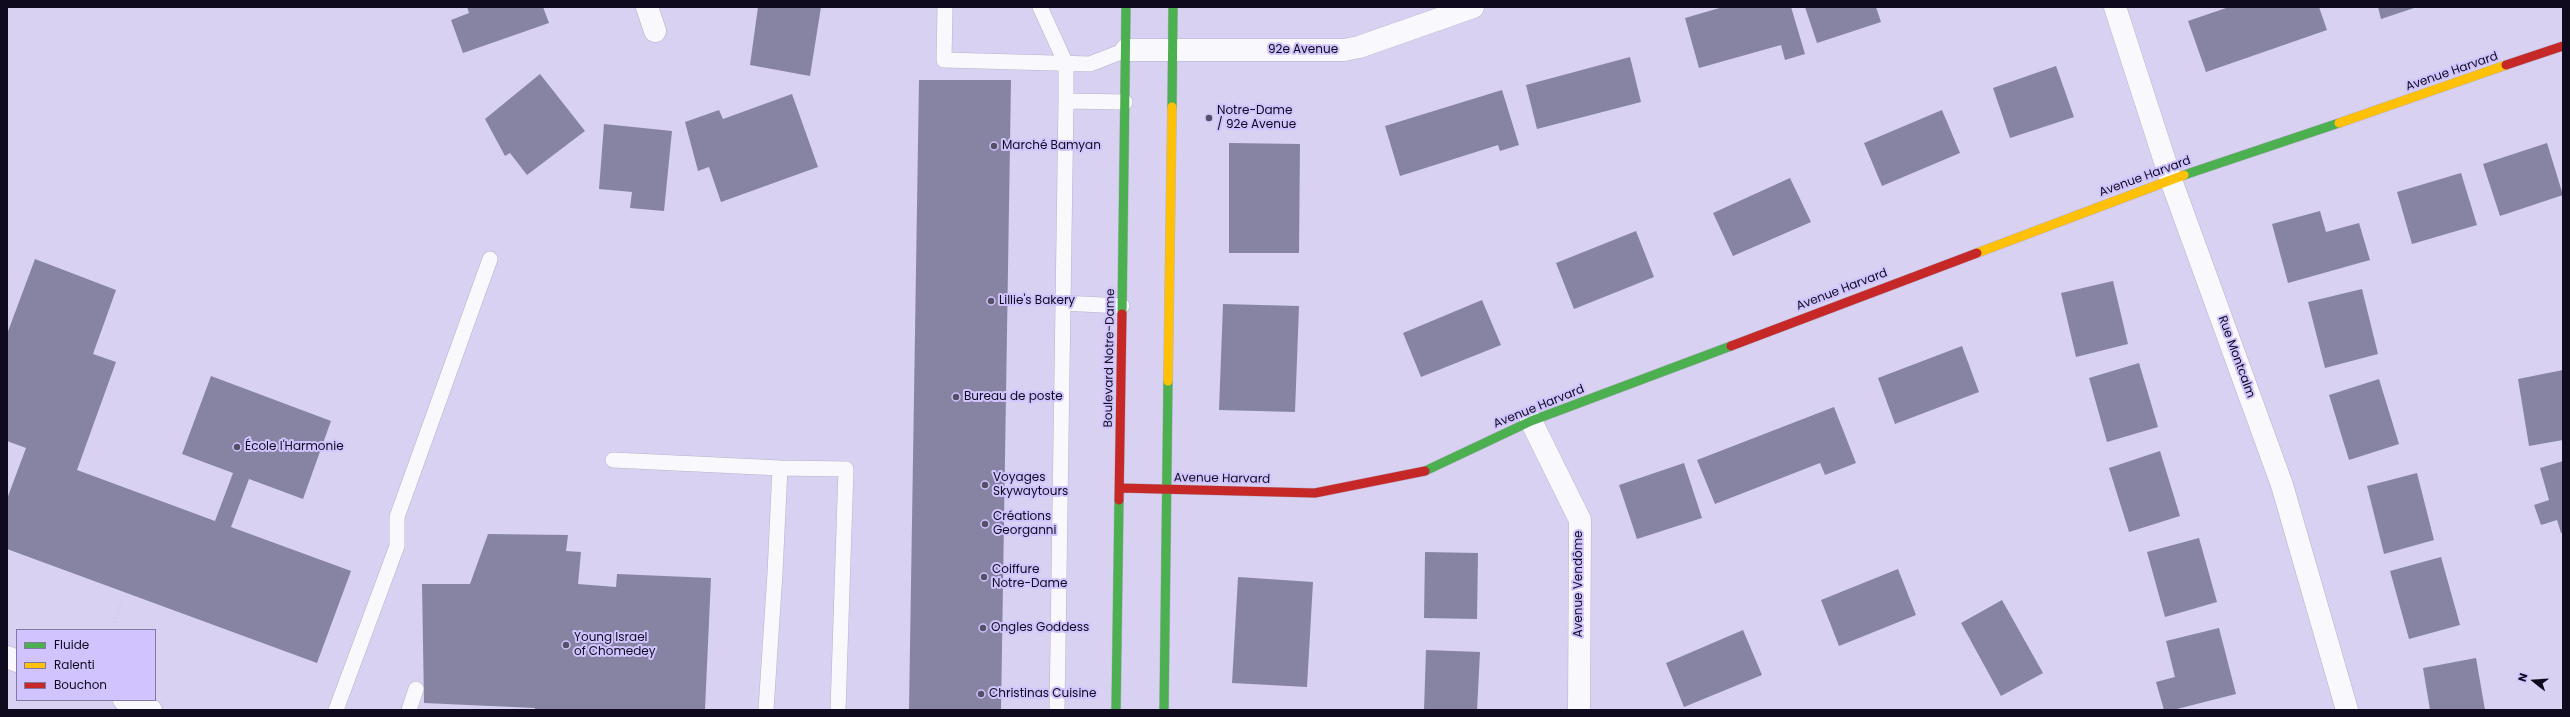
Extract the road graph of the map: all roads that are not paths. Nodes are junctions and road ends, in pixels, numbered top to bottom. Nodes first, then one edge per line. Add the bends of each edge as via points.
1 (647, 7) edge
2 (945, 7) edge
3 (1040, 7) edge
4 (1126, 7) edge
5 (1173, 7) edge
6 (1473, 7) edge
7 (2115, 7) edge
8 (655, 31) dead end
9 (2563, 46) edge
10 (1126, 50) junction
11 (1172, 51) junction
12 (1066, 64) junction
13 (1066, 101) junction
14 (1125, 102) junction
15 (2171, 180) junction
16 (490, 259) dead end
17 (1062, 303) junction
18 (1122, 306) junction
19 (1531, 421) junction
20 (613, 460) dead end
21 (780, 468) junction
22 (1120, 488) junction
23 (1166, 490) junction
24 (416, 689) dead end
25 (336, 710) edge
26 (409, 710) edge
27 (766, 710) edge
28 (838, 710) edge
29 (1057, 710) edge
30 (1116, 710) edge
31 (1164, 710) edge
32 (1579, 710) edge
33 (2347, 710) edge

1 - 8 street
2 - 12 lane via 944,60
3 - 12 lane
4 - 10 street, Boulevard Notre-Dame
5 - 11 street
6 - 11 street, 92e Avenue via 1344,50
7 - 15 street, Rue Montcalm
9 - 15 street, Avenue Harvard
10 - 11 street, 92e Avenue
10 - 12 lane via 1090,64
10 - 14 street, Boulevard Notre-Dame
11 - 23 street
12 - 13 lane
13 - 14 lane
13 - 17 lane
14 - 18 street, Boulevard Notre-Dame
15 - 19 street, Avenue Harvard
15 - 33 street, Rue Montcalm via 2282,485
16 - 25 lane via 397,517 397,546
17 - 18 lane
17 - 29 lane
18 - 22 street, Boulevard Notre-Dame
19 - 23 street, Avenue Harvard via 1425,471 1315,493
19 - 32 street, Avenue Vendôme via 1580,520
20 - 21 lane
21 - 27 lane
21 - 28 lane via 846,469
22 - 23 street, Avenue Harvard
22 - 30 street, Boulevard Notre-Dame
23 - 31 street
24 - 26 lane

